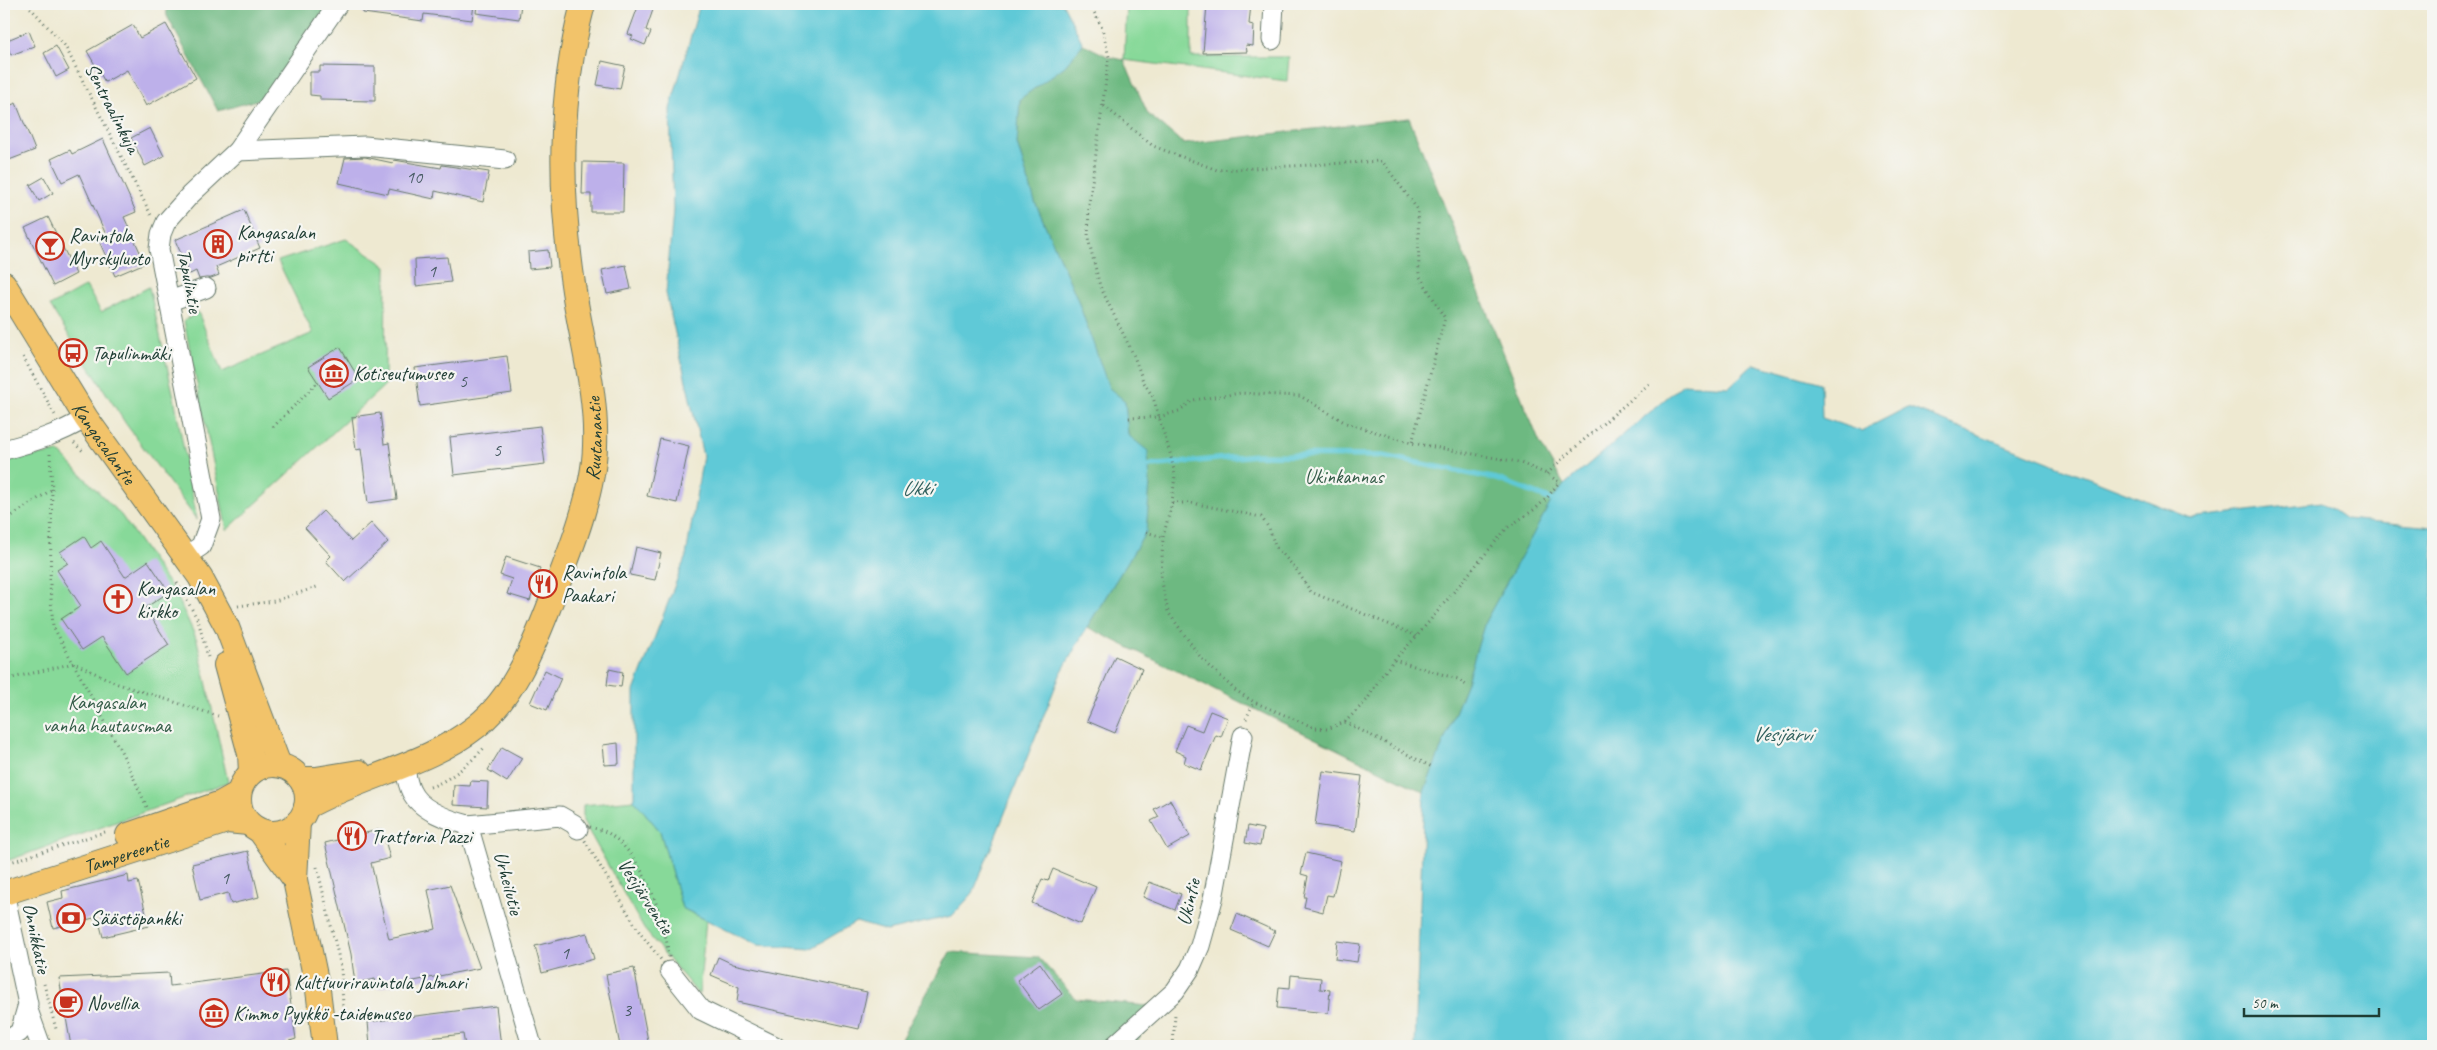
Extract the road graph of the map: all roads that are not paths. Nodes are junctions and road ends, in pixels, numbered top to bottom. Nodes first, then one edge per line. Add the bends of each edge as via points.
1 (338, 4) edge
2 (583, 4) edge
3 (1274, 4) edge
4 (1272, 40) dead end
5 (237, 151) junction
6 (505, 160) dead end
7 (4, 284) edge
8 (206, 288) dead end
9 (170, 301) junction
10 (86, 418) junction
11 (4, 450) edge
12 (186, 556) junction
13 (210, 598) junction
14 (1243, 736) dead end
15 (279, 765) junction
16 (400, 766) junction
17 (251, 772) junction
18 (301, 779) junction
19 (239, 793) junction
20 (302, 815) junction
21 (468, 826) junction
22 (254, 827) junction
23 (578, 829) road end
24 (4, 877) edge
25 (295, 880) junction
26 (4, 893) edge
27 (670, 971) road end
28 (28, 1010) junction
29 (4, 1043) edge
30 (41, 1046) edge
31 (325, 1046) edge
32 (532, 1046) edge
33 (775, 1046) edge
34 (1114, 1046) edge

1 - 5 street, Tapulintie
2 - 16 main road, Ruutanantie via 567,84 562,144 565,220 594,400 596,448 587,493 560,577 530,653 495,708 456,740
3 - 4 street
5 - 6 street via 365,146
5 - 9 street, Tapulintie via 166,222 159,249
7 - 10 main road, Kangasalantie
8 - 9 street
9 - 12 street, Tapulintie via 211,519 201,546
10 - 11 street via 58,434
10 - 12 main road, Kangasalantie
12 - 13 main road, Kangasalantie
13 - 15 main road, Kangasalantie via 227,627
13 - 17 main road, Kangasalantie via 250,754
14 - 34 street, Ukintie via 1210,908 1197,954 1175,991
15 - 17 main road via 261,766
15 - 18 main road via 289,768
16 - 18 main road
16 - 20 main road via 330,794
16 - 21 street via 411,792 427,808 448,820
17 - 19 main road
18 - 20 main road via 306,792
19 - 22 main road via 240,809
19 - 24 main road, Tampereentie via 221,803
20 - 22 main road via 281,833
20 - 25 main road
21 - 23 street via 560,816
21 - 32 street, Urheilutie
22 - 25 main road
22 - 26 main road, Tampereentie via 227,821
25 - 31 main road via 318,990
26 - 28 street, Onnikkatie
27 - 33 street via 702,1010
28 - 29 street via 20,1032
28 - 30 street, Onnikkatie

